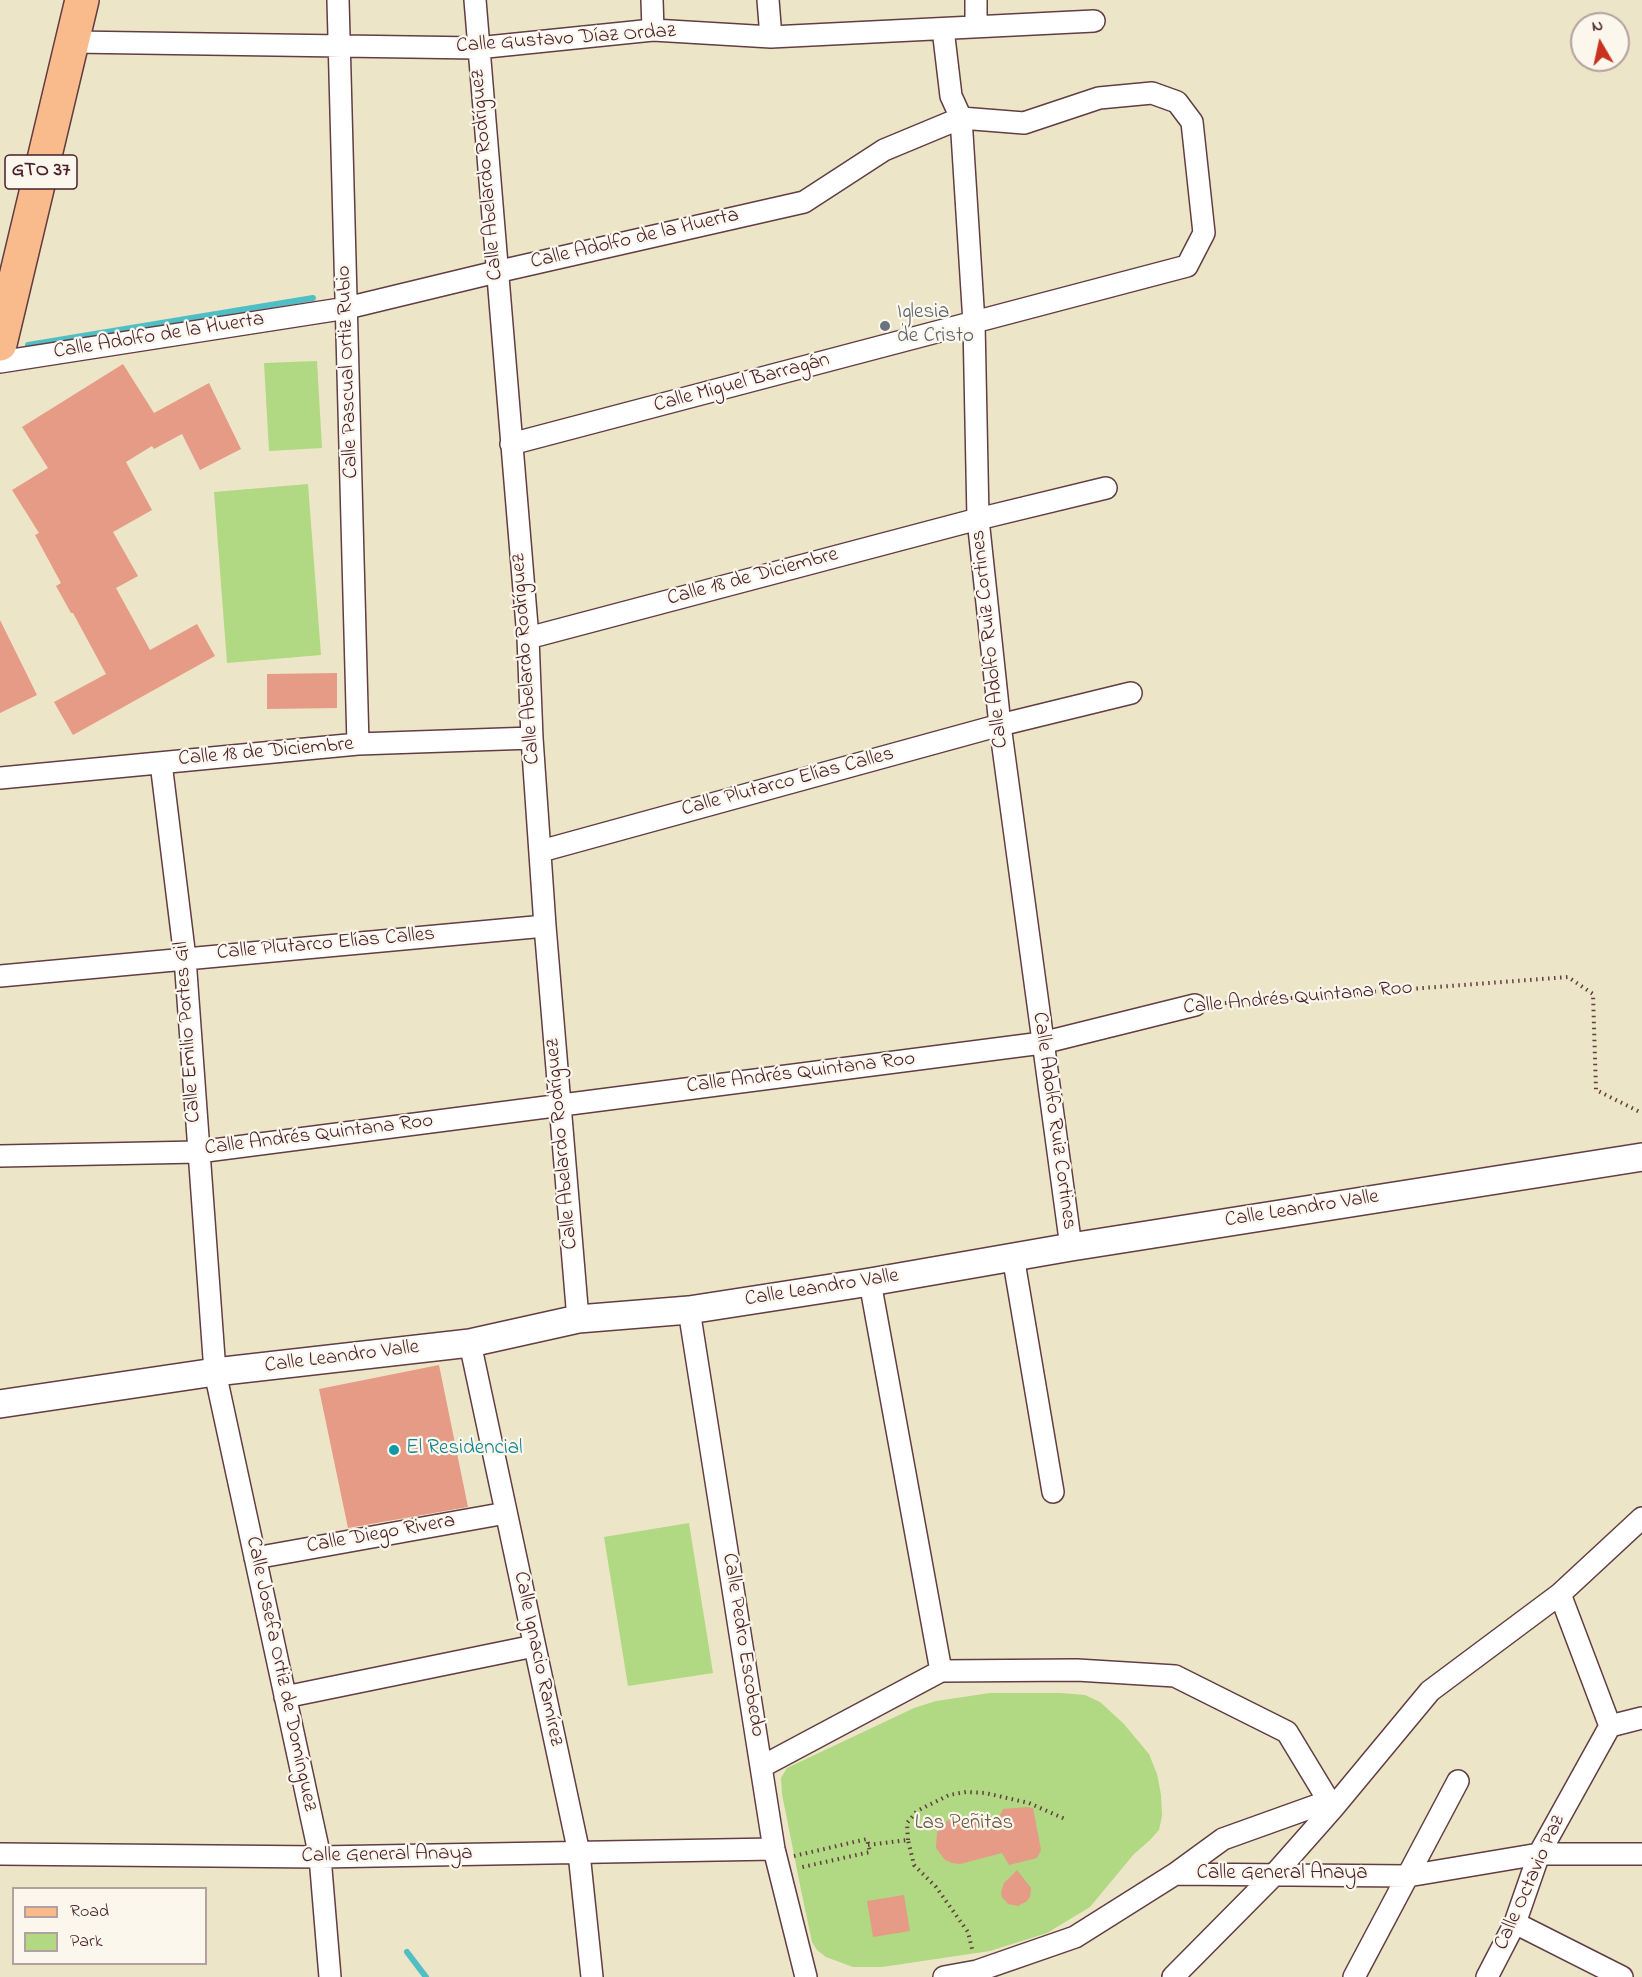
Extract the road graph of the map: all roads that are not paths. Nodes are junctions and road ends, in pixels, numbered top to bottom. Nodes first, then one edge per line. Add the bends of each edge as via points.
1 (338, 0) edge
2 (475, 0) edge
3 (652, 0) edge
4 (768, 0) edge
5 (976, 0) edge
6 (80, 3) edge
7 (1094, 21) dead end
8 (976, 27) junction
9 (943, 29) junction
10 (653, 30) junction
11 (771, 37) junction
12 (73, 42) junction
13 (339, 45) junction
14 (477, 48) junction
15 (1177, 102) joint
16 (961, 118) junction
17 (496, 272) junction
18 (348, 308) junction
19 (974, 323) junction
20 (0, 344) edge
21 (0, 362) edge
22 (511, 444) junction
23 (1106, 488) dead end
24 (978, 519) junction
25 (528, 638) junction
26 (1131, 693) dead end
27 (1000, 725) junction
28 (532, 738) junction
29 (358, 744) junction
30 (161, 763) junction
31 (0, 778) edge
32 (541, 851) junction
33 (545, 926) junction
34 (185, 958) junction
35 (0, 976) edge
36 (1195, 1005) road end
37 (1042, 1043) junction
38 (560, 1104) junction
39 (198, 1152) junction
40 (0, 1156) edge
41 (1642, 1157) edge
42 (1071, 1246) junction
43 (1013, 1256) junction
44 (870, 1282) junction
45 (689, 1310) junction
46 (578, 1319) junction
47 (470, 1343) junction
48 (215, 1372) junction
49 (0, 1404) edge
50 (1053, 1492) dead end
51 (506, 1513) junction
52 (1638, 1525) edge
53 (255, 1558) junction
54 (1560, 1594) junction
55 (534, 1646) junction
56 (941, 1671) junction
57 (285, 1697) junction
58 (1642, 1718) edge
59 (1610, 1726) junction
60 (761, 1767) junction
61 (1458, 1781) dead end
62 (1331, 1805) junction
63 (579, 1853) junction
64 (783, 1853) junction
65 (0, 1854) edge
66 (1539, 1854) junction
67 (1642, 1854) edge
68 (320, 1857) junction
69 (1175, 1874) junction
70 (1273, 1876) junction
71 (1408, 1876) junction
72 (1515, 1923) junction
73 (977, 1974) edge
74 (330, 1977) edge
75 (592, 1977) edge
76 (806, 1977) edge
77 (944, 1977) edge
78 (1173, 1977) edge
79 (1354, 1977) edge
80 (1487, 1977) edge
81 (1622, 1977) edge

1 - 13 street, Calle Pascual Ortiz Rubio
2 - 14 street, Calle Abelardo Rodríguez
3 - 10 street
4 - 11 street
5 - 8 street
6 - 12 main road, GTO 37
7 - 8 street, Calle Gustavo Díaz Ordaz
8 - 9 street, Calle Gustavo Díaz Ordaz
9 - 11 street, Calle Gustavo Díaz Ordaz
9 - 16 street, Calle Adolfo Ruiz Cortines via 951,96
10 - 11 street, Calle Gustavo Díaz Ordaz
10 - 14 street, Calle Gustavo Díaz Ordaz
12 - 13 street, Calle Gustavo Díaz Ordaz
12 - 20 main road, GTO 37
13 - 14 street, Calle Gustavo Díaz Ordaz
13 - 18 street, Calle Pascual Ortiz Rubio
14 - 17 street, Calle Abelardo Rodríguez
15 - 16 street, Calle Adolfo de la Huerta via 1152,93 1099,98 1023,123
15 - 19 street, Calle Miguel Barragán via 1192,122 1204,233 1187,267
16 - 17 street, Calle Adolfo de la Huerta via 884,150 804,202
16 - 19 street, Calle Adolfo Ruiz Cortines
17 - 18 street, Calle Adolfo de la Huerta
17 - 22 street, Calle Abelardo Rodríguez
18 - 21 street, Calle Adolfo de la Huerta
18 - 29 street, Calle Pascual Ortiz Rubio
19 - 22 street, Calle Miguel Barragán
19 - 24 street, Calle Adolfo Ruiz Cortines
22 - 25 street, Calle Abelardo Rodríguez
23 - 24 street, Calle 18 de Diciembre
24 - 25 street, Calle 18 de Diciembre
24 - 27 street, Calle Adolfo Ruiz Cortines
25 - 28 street, Calle Abelardo Rodríguez
26 - 27 street, Calle Plutarco Elías Calles
27 - 32 street, Calle Plutarco Elías Calles
27 - 37 street, Calle Adolfo Ruiz Cortines
28 - 29 street, Calle 18 de Diciembre
28 - 32 street, Calle Abelardo Rodríguez
29 - 30 street, Calle 18 de Diciembre
30 - 31 street, Calle 18 de Diciembre
30 - 34 street, Calle Emilio Portes Gil
32 - 33 street, Calle Abelardo Rodríguez
33 - 34 street, Calle Plutarco Elías Calles
33 - 38 street, Calle Abelardo Rodríguez
34 - 35 street, Calle Plutarco Elías Calles
34 - 39 street, Calle Emilio Portes Gil
36 - 37 street, Calle Andrés Quintana Roo
37 - 38 street, Calle Andrés Quintana Roo
37 - 42 street, Calle Adolfo Ruiz Cortines
38 - 39 street, Calle Andrés Quintana Roo
38 - 46 street, Calle Abelardo Rodríguez
39 - 40 street, Calle Andrés Quintana Roo
39 - 48 street, Calle Emilio Portes Gil
41 - 42 street, Calle Leandro Valle
42 - 43 street, Calle Leandro Valle
43 - 44 street, Calle Leandro Valle
43 - 50 street
44 - 45 street, Calle Leandro Valle
44 - 56 street
45 - 46 street, Calle Leandro Valle
45 - 60 street, Calle Pedro Escobedo
46 - 47 street, Calle Leandro Valle
47 - 48 street, Calle Leandro Valle
47 - 51 street, Calle Ignacio Ramírez
48 - 49 street, Calle Leandro Valle
48 - 53 street, Calle Josefa Ortiz de Domínguez
51 - 53 street, Calle Diego Rivera
51 - 55 street, Calle Ignacio Ramírez
52 - 54 street
53 - 57 street, Calle Josefa Ortiz de Domínguez
54 - 59 street
54 - 62 street via 1430,1691
55 - 57 street
55 - 63 street, Calle Ignacio Ramírez
56 - 60 street
56 - 62 street via 1077,1670 1175,1676 1287,1732
57 - 68 street, Calle Josefa Ortiz de Domínguez
58 - 59 street
59 - 66 street, Calle Octavio Paz
60 - 64 street, Calle Pedro Escobedo
61 - 71 street
62 - 69 street via 1223,1839
62 - 70 street
63 - 64 street, Calle General Anaya
63 - 68 street, Calle General Anaya
63 - 75 street, Calle Ignacio Ramírez
64 - 76 street, Calle Pedro Escobedo
65 - 68 street, Calle General Anaya
66 - 67 street, Calle General Anaya
66 - 71 street, Calle General Anaya
66 - 72 street, Calle Octavio Paz
68 - 74 street, Calle Josefa Ortiz de Domínguez
69 - 70 street, Calle General Anaya
69 - 73 street, Calle General Anaya via 1075,1937
70 - 71 street, Calle General Anaya
70 - 78 street
71 - 79 street
72 - 80 street, Calle Octavio Paz
72 - 81 street
73 - 77 street, Calle General Anaya

